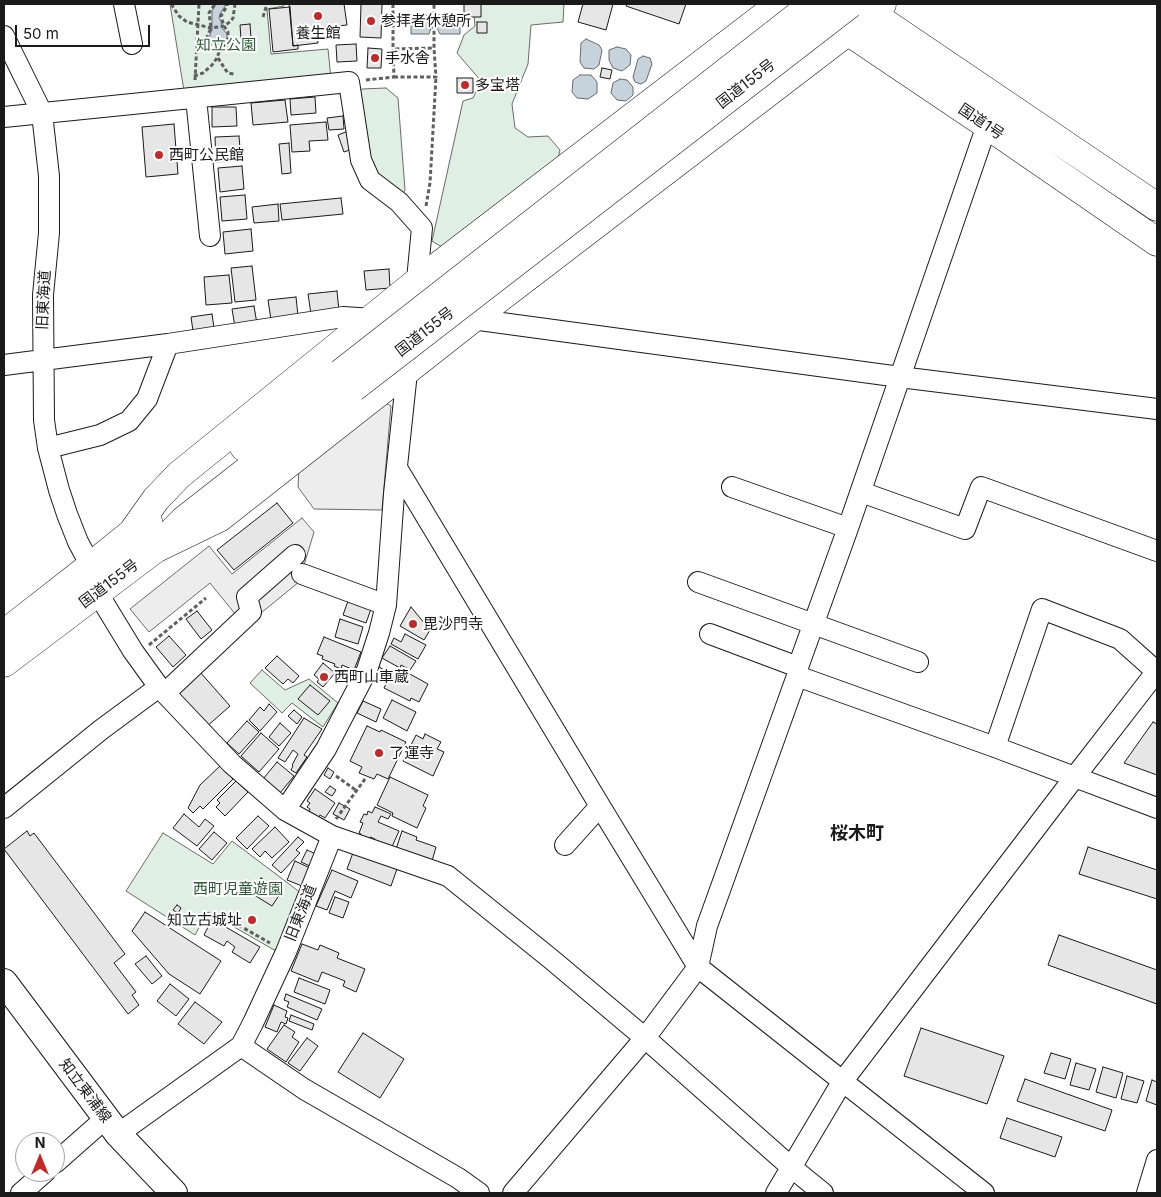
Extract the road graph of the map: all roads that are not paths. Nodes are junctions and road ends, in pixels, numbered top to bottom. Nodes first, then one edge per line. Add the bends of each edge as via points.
1 (124, 4) edge
2 (780, 4) edge
3 (804, 4) edge
4 (813, 4) edge
5 (865, 6) edge
6 (848, 31) junction
7 (4, 36) edge
8 (132, 44) dead end
9 (196, 98) junction
10 (42, 113) junction
11 (4, 117) edge
12 (987, 126) junction
13 (1157, 207) edge
14 (210, 236) dead end
15 (1157, 242) edge
16 (416, 284) junction
17 (374, 319) junction
18 (472, 319) junction
19 (168, 344) junction
20 (42, 360) junction
21 (4, 365) edge
22 (408, 369) junction
23 (900, 377) junction
24 (347, 380) junction
25 (1157, 409) edge
26 (48, 448) junction
27 (397, 468) junction
28 (732, 487) dead end
29 (860, 492) junction
30 (848, 528) junction
31 (134, 530) junction
32 (155, 549) junction
33 (1157, 551) edge
34 (295, 555) dead end
35 (91, 566) junction
36 (302, 574) dead end
37 (698, 582) dead end
38 (97, 592) junction
39 (386, 605) junction
40 (814, 624) junction
41 (4, 634) edge
42 (710, 634) dead end
43 (918, 662) dead end
44 (4, 663) edge
45 (798, 671) junction
46 (1157, 671) edge
47 (162, 690) junction
48 (995, 747) junction
49 (1074, 778) junction
50 (600, 806) junction
51 (4, 808) edge
52 (1157, 808) edge
53 (285, 810) junction
54 (329, 834) junction
55 (565, 845) dead end
56 (698, 967) junction
57 (4, 982) edge
58 (645, 1038) junction
59 (241, 1046) junction
60 (842, 1082) junction
61 (112, 1126) junction
62 (65, 1157) edge
63 (1157, 1160) edge
64 (791, 1167) junction
65 (34, 1182) edge
66 (21, 1193) edge
67 (174, 1193) edge
68 (479, 1193) edge
69 (513, 1193) edge
70 (776, 1193) edge
71 (823, 1193) edge
72 (984, 1193) edge
73 (1148, 1193) edge

1 - 8 street
2 - 16 highway
3 - 6 highway, 国道1号
4 - 24 highway, 国道155号, bridge
5 - 6 highway
5 - 13 highway, 国道1号
5 - 24 highway, 国道155号, bridge
6 - 12 highway, 国道1号
6 - 18 highway
7 - 10 street, 旧東海道
9 - 10 street
9 - 14 street
9 - 16 street via 349,82 361,160 370,180 399,202 422,228
10 - 11 street
10 - 20 street, 旧東海道 via 49,176
12 - 15 highway, 国道1号
12 - 23 street
16 - 17 highway
16 - 22 street
17 - 19 street via 343,317
17 - 31 highway via 179,476 156,499
18 - 22 highway
18 - 23 street
19 - 20 street
19 - 26 street via 147,400 129,421 100,435
20 - 21 street
20 - 26 street, 旧東海道
22 - 27 street via 396,426
22 - 32 highway via 219,518
23 - 25 street
23 - 29 street
24 - 31 highway, 国道155号
24 - 32 highway, 国道155号 via 184,520
26 - 35 street, 旧東海道 via 67,514
27 - 39 street via 388,494
27 - 50 street
28 - 30 street
29 - 30 street
29 - 33 street via 965,529 981,488
30 - 40 street
31 - 35 highway, 国道155号
32 - 38 highway, 国道155号
34 - 47 street via 247,596 251,612
35 - 41 highway, 国道155号
36 - 39 street
37 - 40 street
38 - 44 highway, 国道155号
38 - 47 street via 136,656
39 - 53 street via 367,670 326,749
40 - 43 street
40 - 45 street
42 - 45 street
45 - 48 street
45 - 56 street via 707,926
46 - 48 street via 1120,639 1042,609
46 - 49 street
47 - 51 street via 102,729
47 - 53 street via 232,764
48 - 49 street
49 - 52 street
49 - 60 street
50 - 55 street
50 - 56 street
53 - 54 street
54 - 58 street via 448,876
54 - 59 street, 旧東海道 via 286,952
56 - 58 street
56 - 60 street
57 - 61 main road, 知立東浦線
58 - 64 street
58 - 69 street
59 - 61 street
59 - 68 street via 304,1089
60 - 64 street
60 - 72 street
61 - 62 street
61 - 67 main road, 知立東浦線
63 - 73 street
64 - 70 street
64 - 71 street
65 - 66 street

